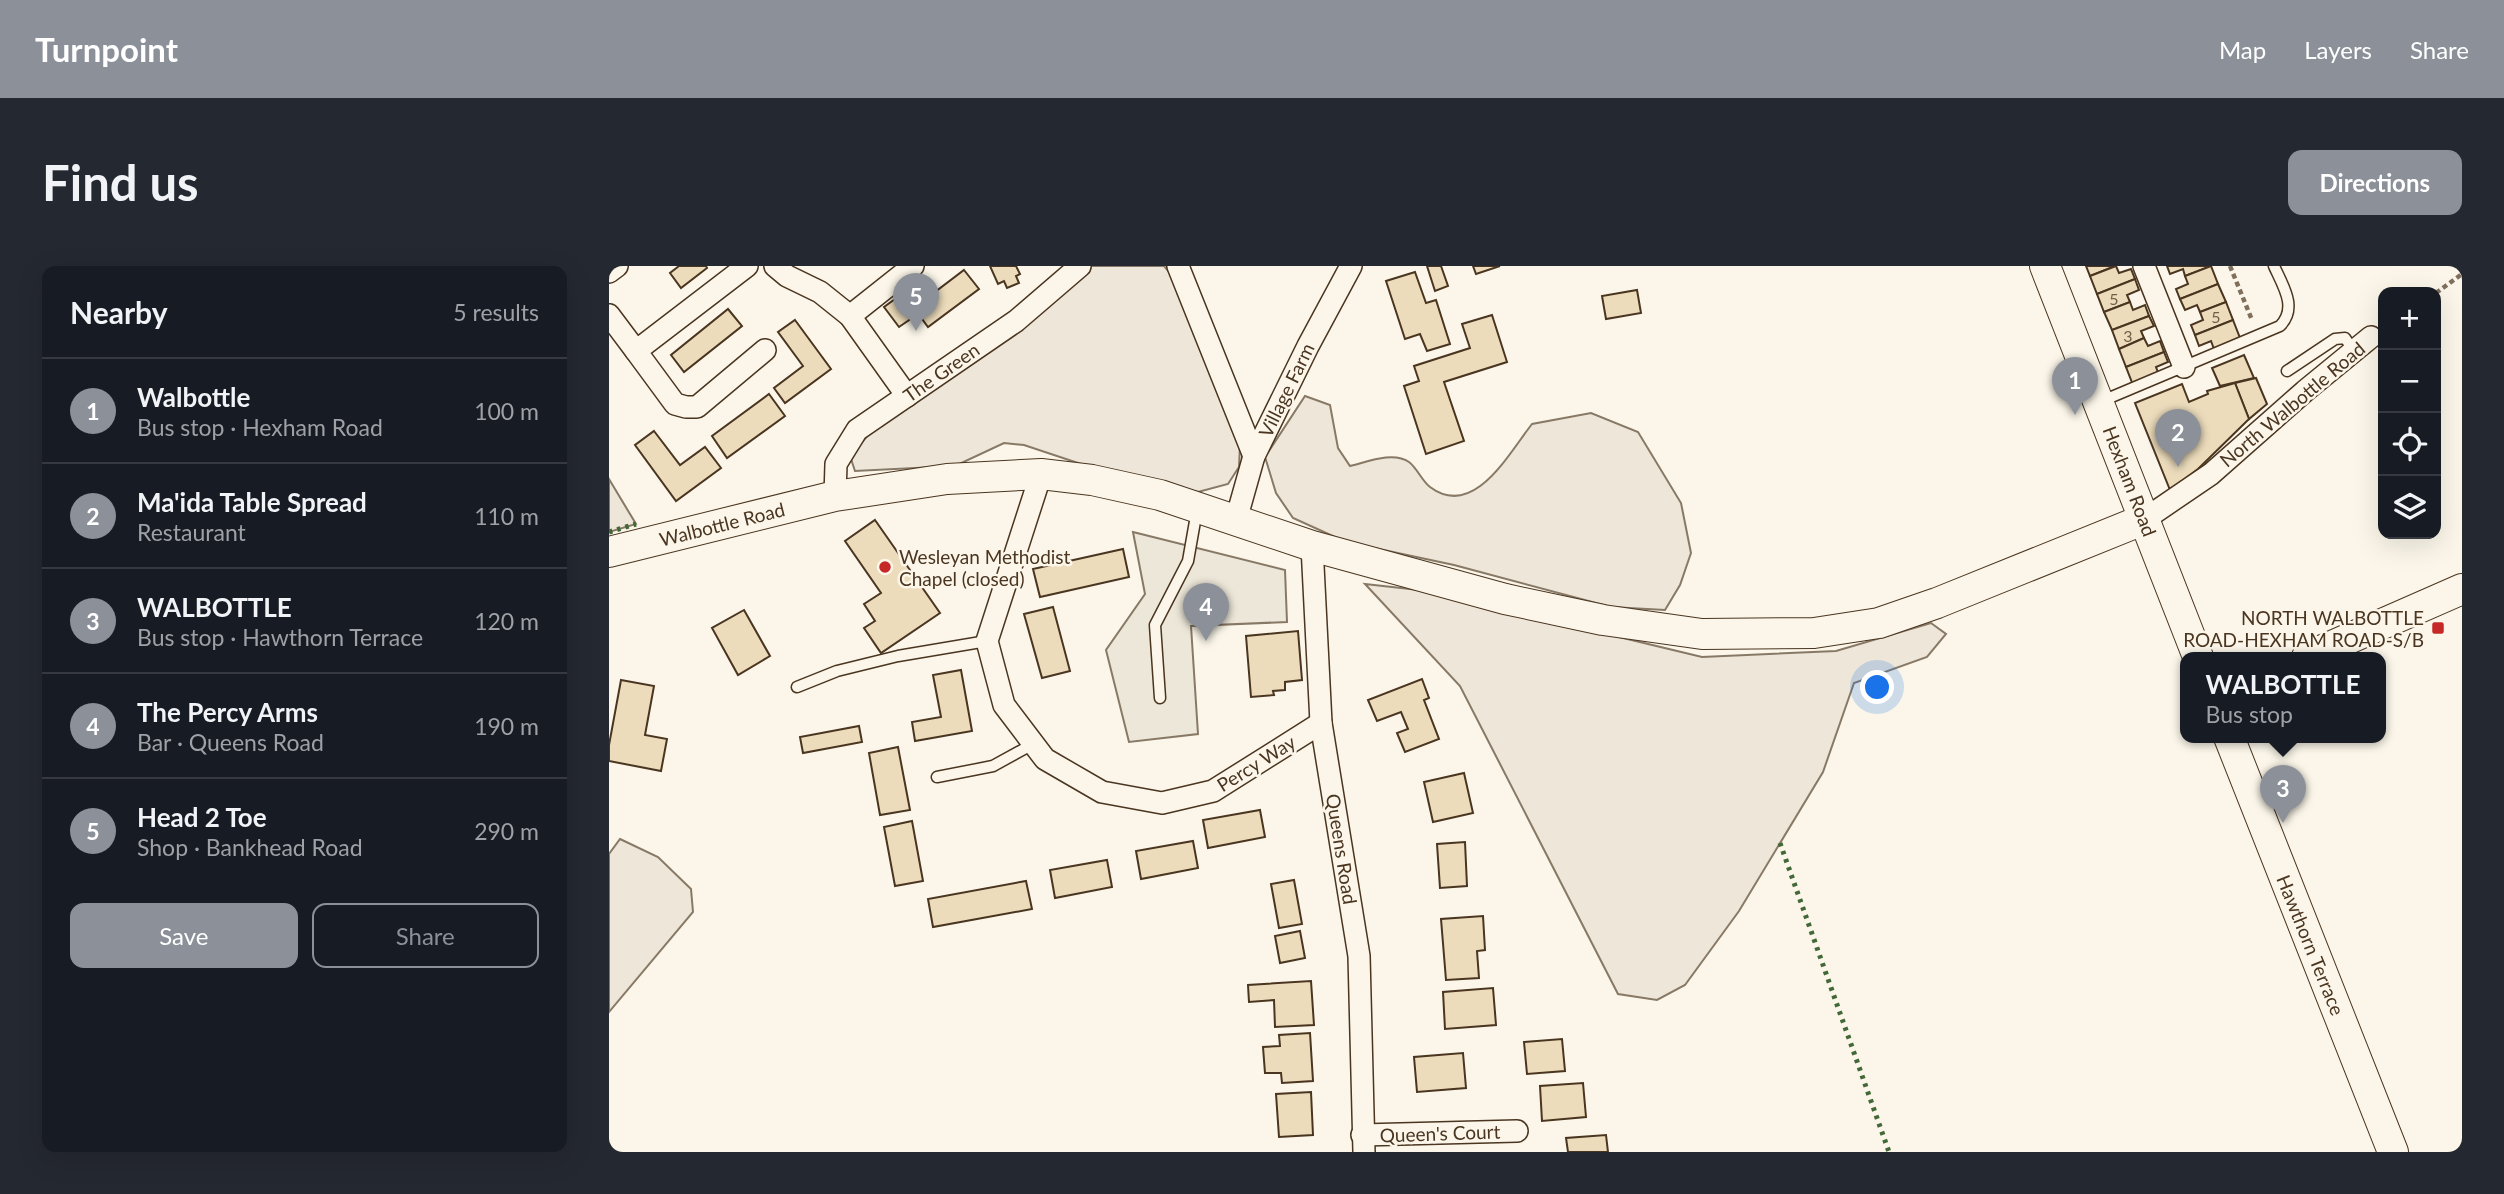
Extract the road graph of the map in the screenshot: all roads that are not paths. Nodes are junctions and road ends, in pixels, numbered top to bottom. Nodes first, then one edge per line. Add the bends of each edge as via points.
1 (617, 266) edge
2 (747, 266) edge
3 (775, 266) edge
4 (913, 266) edge
5 (1080, 266) edge
6 (1178, 266) edge
7 (1351, 266) edge
8 (2045, 266) edge
9 (2144, 266) edge
10 (2274, 266) edge
11 (609, 272) edge
12 (609, 316) edge
13 (850, 316) junction
14 (2371, 337) dead end
15 (636, 351) junction
16 (2354, 351) junction
17 (761, 362) dead end
18 (2184, 367) junction
19 (2287, 371) dead end
20 (907, 396) junction
21 (2099, 402) junction
22 (1254, 456) junction
23 (1041, 474) junction
24 (835, 496) junction
25 (1197, 507) junction
26 (2145, 519) junction
27 (1237, 520) junction
28 (1312, 546) junction
29 (609, 552) edge
30 (2462, 589) edge
31 (987, 641) junction
32 (2196, 652) edge
33 (2318, 652) edge
34 (797, 687) dead end
35 (1160, 698) dead end
36 (1321, 723) junction
37 (2231, 743) edge
38 (1033, 744) junction
39 (937, 777) dead end
40 (1517, 1131) dead end
41 (1363, 1144) edge
42 (2393, 1152) edge

1 - 11 street
2 - 15 street
3 - 13 street
4 - 13 street
5 - 20 street, The Green via 1016,321
6 - 22 street
7 - 22 street, Village Farm
8 - 21 street, Hexham Road
9 - 18 street
10 - 18 lane via 2285,293 2288,318 2271,331
12 - 15 street
13 - 20 street
14 - 16 street, North Walbottle Road
15 - 17 street via 675,404 686,407 698,407
16 - 19 lane via 2345,338 2335,339
16 - 26 street, North Walbottle Road via 2211,474
18 - 21 lane
20 - 24 street, The Green via 857,430 836,464
21 - 26 street, Hexham Road
22 - 27 street, Village Farm
23 - 24 street, Walbottle Road via 947,479
23 - 25 street, Walbottle Road via 1160,495
23 - 31 street
24 - 29 street, Walbottle Road
25 - 27 street, Walbottle Road
25 - 35 lane via 1187,566 1156,625
26 - 28 street, Walbottle Road via 1914,611 1879,623 1814,633 1702,634 1603,620 1504,599
26 - 32 street, Hexham Road
27 - 28 street, Walbottle Road
28 - 36 street, Queens Road
30 - 33 street
31 - 34 lane via 898,656 837,671
31 - 38 street, Percy Way via 1004,705
36 - 38 street, Percy Way via 1213,791 1162,803 1102,792 1045,759
36 - 41 street, Queens Road via 1359,956
37 - 42 street, Hawthorn Terrace
38 - 39 lane via 993,766
40 - 41 street, Queen's Court

